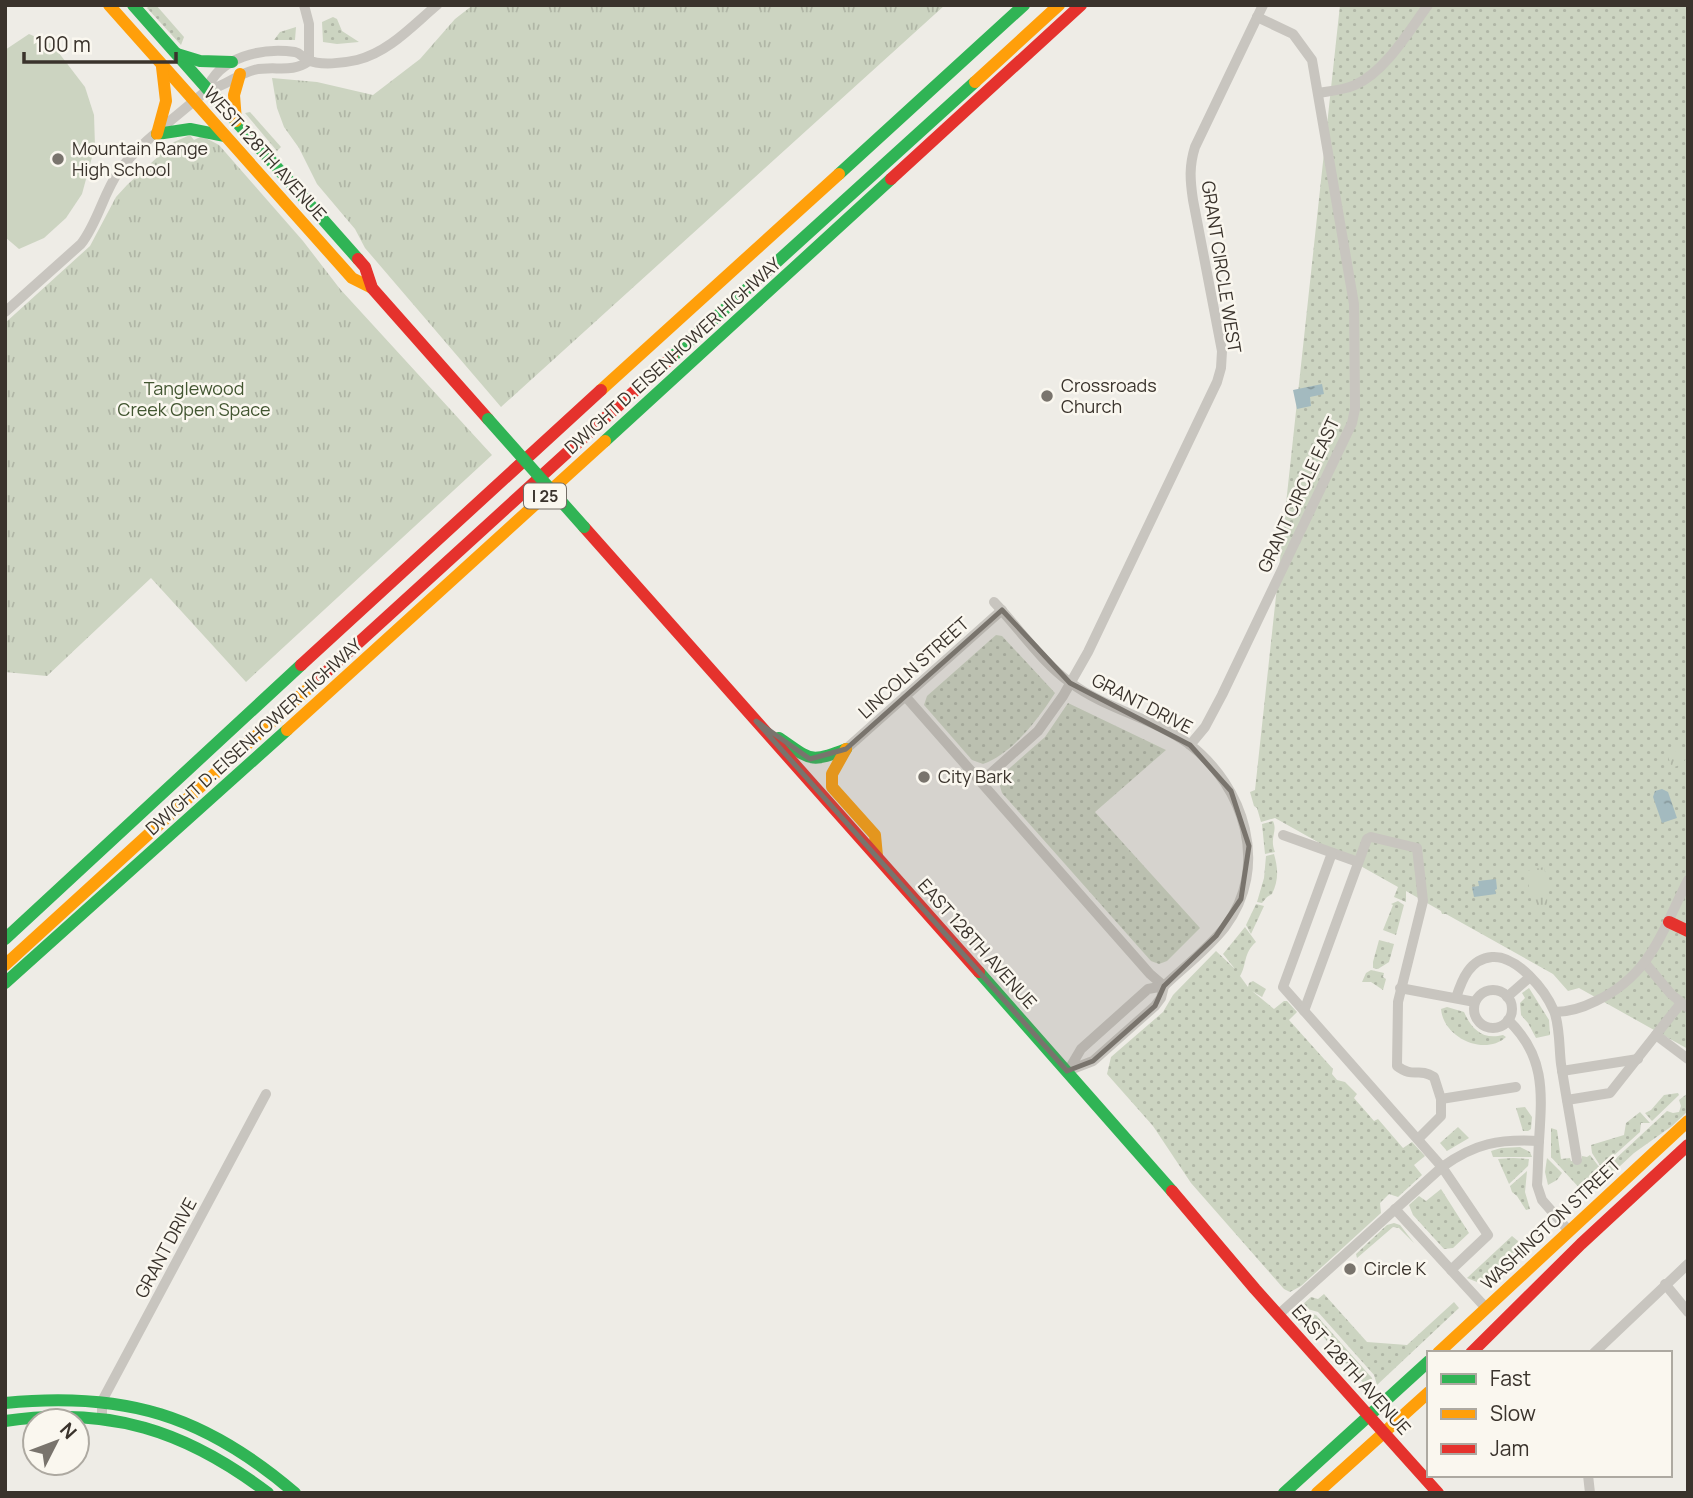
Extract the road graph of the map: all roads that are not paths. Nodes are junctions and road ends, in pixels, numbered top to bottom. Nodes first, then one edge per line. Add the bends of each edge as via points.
1 (109, 5) edge
2 (133, 5) edge
3 (304, 5) edge
4 (437, 5) edge
5 (1024, 5) edge
6 (1041, 5) edge
7 (1059, 5) edge
8 (1082, 5) edge
9 (1263, 5) edge
10 (1428, 5) edge
11 (1257, 17) junction
12 (176, 54) junction
13 (309, 61) junction
14 (232, 62) junction
15 (161, 63) junction
16 (240, 74) junction
17 (207, 90) junction
18 (1318, 93) junction
19 (195, 101) junction
20 (236, 121) junction
21 (157, 134) junction
22 (226, 136) junction
23 (372, 288) junction
24 (5, 312) edge
25 (488, 419) joint
26 (994, 602) dead end
27 (1002, 610) junction
28 (1070, 683) junction
29 (905, 696) junction
30 (756, 721) junction
31 (1190, 745) junction
32 (846, 749) junction
33 (981, 782) junction
34 (1283, 835) dead end
35 (1332, 853) junction
36 (877, 857) junction
37 (1358, 863) junction
38 (1688, 880) edge
39 (1669, 922) junction
40 (1688, 931) edge
41 (5, 939) edge
42 (5, 950) edge
43 (1645, 963) junction
44 (5, 965) edge
45 (1530, 977) junction
46 (5, 983) edge
47 (1164, 986) junction
48 (1400, 988) junction
49 (1507, 997) junction
50 (1456, 998) junction
51 (1475, 1002) junction
52 (1684, 1006) edge
53 (1304, 1011) junction
54 (1555, 1012) junction
55 (1507, 1020) junction
56 (1656, 1035) junction
57 (1637, 1059) junction
58 (1688, 1059) edge
59 (1067, 1071) junction
60 (1562, 1071) junction
61 (1516, 1087) dead end
62 (265, 1094) dead end
63 (1441, 1099) junction
64 (1567, 1101) junction
65 (1688, 1121) edge
66 (1418, 1139) junction
67 (1539, 1141) junction
68 (1688, 1145) edge
69 (1577, 1160) dead end
70 (1442, 1167) junction
71 (1395, 1209) junction
72 (1569, 1231) junction
73 (1581, 1244) junction
74 (1688, 1264) edge
75 (1451, 1270) junction
76 (1665, 1284) junction
77 (1486, 1308) junction
78 (1688, 1311) edge
79 (1278, 1315) junction
80 (1440, 1351) edge
81 (1473, 1351) edge
82 (1596, 1351) edge
83 (1427, 1363) edge
84 (1427, 1394) edge
85 (102, 1401) junction
86 (5, 1403) edge
87 (1369, 1416) junction
88 (102, 1418) junction
89 (5, 1421) edge
90 (1384, 1433) junction
91 (256, 1460) junction
92 (246, 1475) junction
93 (268, 1493) edge
94 (295, 1493) edge
95 (1284, 1493) edge
96 (1317, 1493) edge
97 (1438, 1493) edge

1 - 15 main road, WEST 128TH AVENUE
2 - 12 main road, WEST 128TH AVENUE
3 - 13 street
4 - 13 street via 374,54 349,62
5 - 41 main road, DWIGHT D. EISENHOWER HIGHWAY / I 25
6 - 42 main road
7 - 44 main road
8 - 46 main road, DWIGHT D. EISENHOWER HIGHWAY / I 25
9 - 11 street, GRANT CIRCLE WEST
10 - 18 street via 1370,77 1354,86
11 - 18 street, GRANT CIRCLE EAST via 1293,34 1303,45 1312,60
11 - 28 street, GRANT CIRCLE WEST via 1190,162 1222,351 1221,368
12 - 14 main road via 200,61
12 - 17 main road, WEST 128TH AVENUE
13 - 14 street via 299,52 276,51
13 - 16 street via 298,69 267,68
14 - 17 street via 211,77
15 - 19 main road, WEST 128TH AVENUE
15 - 21 main road via 167,97
16 - 17 street via 220,88
16 - 20 main road via 234,94
17 - 19 street
17 - 20 main road, WEST 128TH AVENUE
18 - 31 street, GRANT CIRCLE EAST via 1354,304 1352,422 1222,695
19 - 21 street
19 - 22 main road, WEST 128TH AVENUE
20 - 23 main road, WEST 128TH AVENUE via 365,267
21 - 22 main road via 190,130
21 - 24 street via 118,173 81,244
22 - 23 main road, WEST 128TH AVENUE via 352,278
23 - 25 main road, WEST 128TH AVENUE
25 - 30 main road, EAST 128TH AVENUE, bridge
26 - 27 street, GRANT DRIVE
27 - 28 street, GRANT DRIVE
27 - 29 street, LINCOLN STREET
28 - 31 street, GRANT DRIVE
28 - 33 street, GRANT CIRCLE WEST via 1038,731
29 - 32 street, LINCOLN STREET
29 - 33 street
30 - 32 main road via 810,759
30 - 36 main road, EAST 128TH AVENUE
31 - 47 street, GRANT DRIVE via 1231,791 1239,807 1247,834 1248,874 1241,899 1225,927
32 - 36 main road via 835,767 832,787 875,835
33 - 47 street
34 - 35 street
35 - 37 street
35 - 53 street via 1283,986
36 - 59 main road, EAST 128TH AVENUE
37 - 48 street via 1371,837 1417,848 1423,901
37 - 53 street
38 - 39 street
39 - 40 main road
39 - 43 street
43 - 52 street
43 - 54 street via 1630,981 1607,996 1569,1012
45 - 49 street
45 - 50 street via 1511,961 1486,958 1465,974
45 - 54 street
47 - 59 street, GRANT DRIVE via 1148,989 1081,1049
47 - 59 street, GRANT DRIVE via 1155,1006 1093,1061
48 - 50 street
48 - 63 street via 1397,1066 1406,1073 1427,1072 1434,1077
49 - 51 street via 1493,990 1482,993
49 - 55 street via 1511,1011
50 - 51 street
51 - 55 street via 1476,1017 1484,1025 1494,1027
52 - 56 street
53 - 66 street
54 - 60 street
55 - 67 street via 1530,1047 1537,1064 1543,1103
56 - 57 street
56 - 58 street
57 - 60 street
57 - 64 street via 1610,1093
59 - 79 main road, EAST 128TH AVENUE
60 - 64 street
61 - 63 street
62 - 85 street, GRANT DRIVE
63 - 66 street via 1441,1116
64 - 69 street
65 - 72 main road, WASHINGTON STREET
66 - 70 street
67 - 70 street via 1475,1147
67 - 72 street via 1539,1194
68 - 73 main road, WASHINGTON STREET
70 - 71 street
70 - 75 street via 1488,1235
71 - 75 street
71 - 79 street
72 - 73 main road
72 - 77 main road, WASHINGTON STREET
73 - 81 main road, WASHINGTON STREET
74 - 76 street
75 - 77 street
76 - 78 street
76 - 82 street
77 - 80 main road, WASHINGTON STREET
79 - 87 main road, EAST 128TH AVENUE
83 - 87 main road
84 - 90 main road
85 - 86 main road
85 - 88 street, GRANT DRIVE
85 - 91 main road via 151,1409 184,1421
87 - 90 main road, EAST 128TH AVENUE
87 - 95 main road
88 - 89 main road via 50,1416
88 - 92 main road via 174,1436
90 - 96 main road
90 - 97 main road, EAST 128TH AVENUE
91 - 92 street
91 - 94 main road
92 - 93 main road

